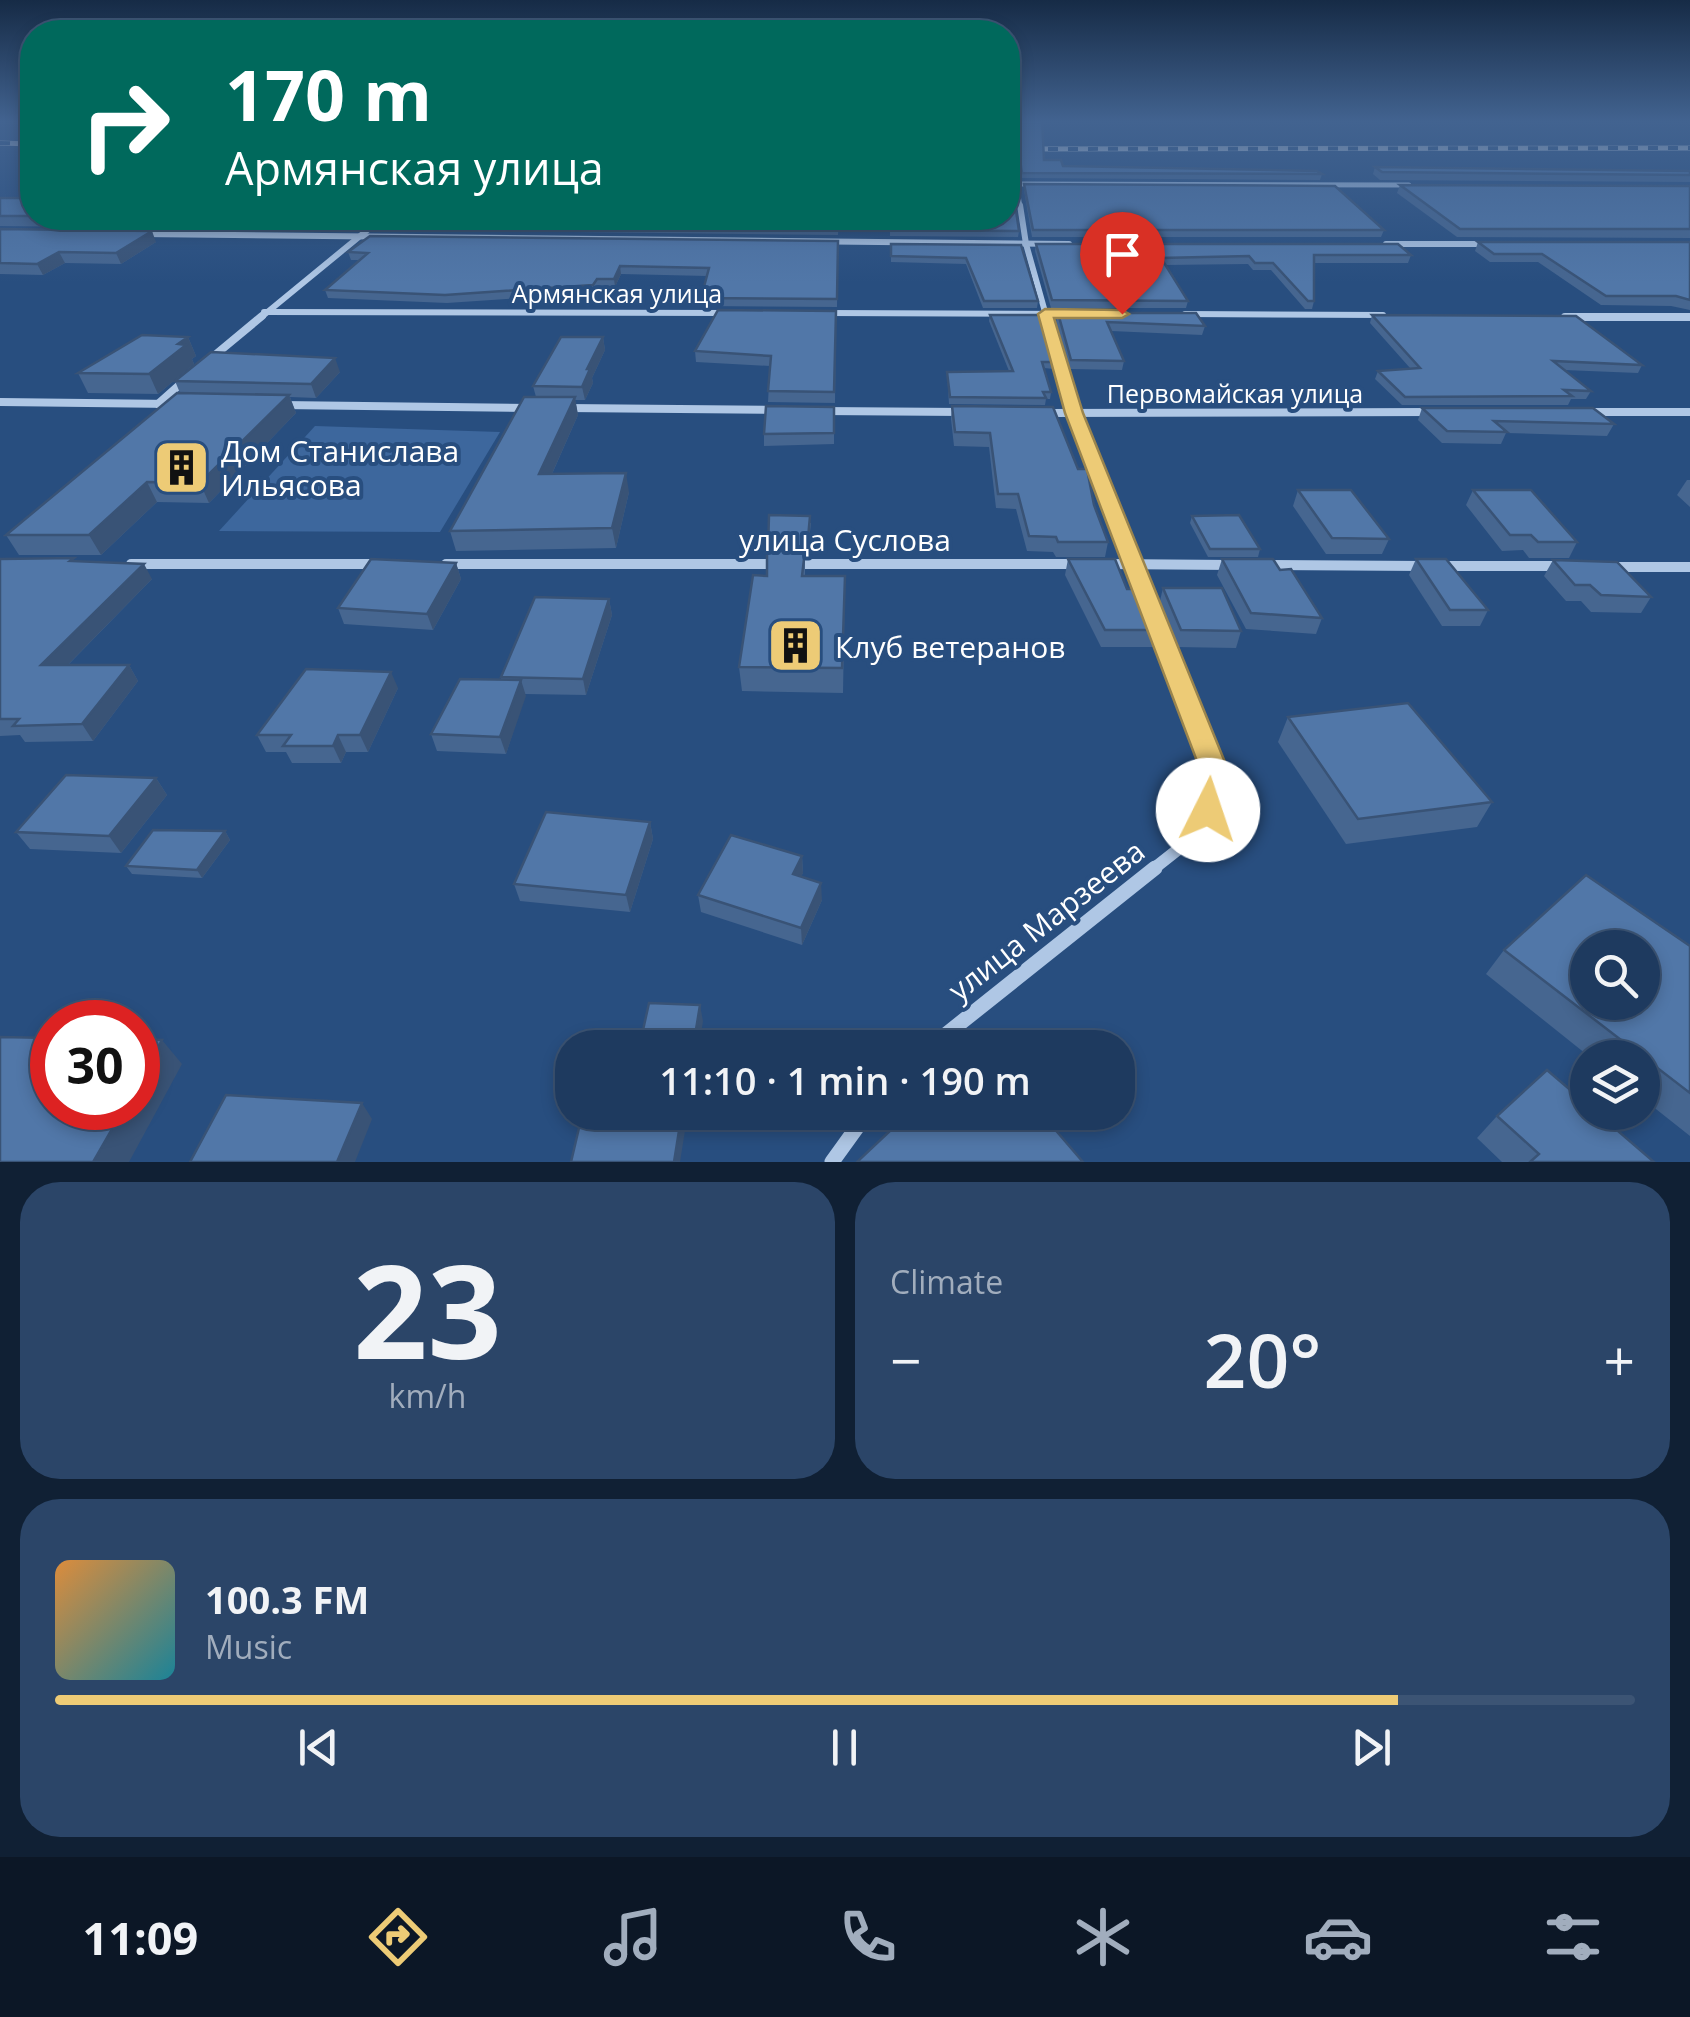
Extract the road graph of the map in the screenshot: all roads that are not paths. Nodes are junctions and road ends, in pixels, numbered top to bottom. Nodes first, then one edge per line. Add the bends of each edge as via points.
1 (1020, 184) edge
2 (1420, 185) edge
3 (1020, 211) edge
4 (368, 230) edge
5 (134, 234) edge
6 (363, 234) junction
7 (1026, 244) junction
8 (1084, 244) edge
9 (1378, 244) edge
10 (1494, 244) edge
11 (264, 312) junction
12 (732, 313) edge
13 (811, 313) edge
14 (1045, 314) junction
15 (1085, 314) edge
16 (1165, 314) edge
17 (1384, 316) edge
18 (1563, 316) edge
19 (1690, 317) edge
20 (204, 364) edge
21 (188, 378) edge
22 (0, 402) edge
23 (158, 404) junction
24 (178, 404) edge
25 (278, 405) edge
26 (536, 408) edge
27 (556, 408) edge
28 (795, 410) edge
29 (815, 410) edge
30 (974, 412) edge
31 (1452, 412) edge
32 (1571, 412) edge
33 (1690, 412) edge
34 (1034, 413) edge
35 (1074, 413) junction
36 (120, 564) edge
37 (398, 564) edge
38 (438, 564) edge
39 (1135, 564) junction
40 (1571, 566) edge
41 (1591, 566) edge
42 (1690, 567) edge
43 (952, 1030) edge
44 (855, 1130) edge
45 (832, 1162) edge

1 - 2 street
3 - 7 street, улица Марзеева
4 - 6 street
5 - 6 street
6 - 7 street
6 - 11 street
7 - 8 street
7 - 14 street, улица Марзеева
9 - 10 street
11 - 12 street, Армянская улица
11 - 20 street
13 - 14 street
14 - 15 street
14 - 35 street, улица Марзеева
16 - 17 street
18 - 19 street
21 - 23 street
22 - 23 street
23 - 24 street
25 - 26 street
27 - 28 street
29 - 30 street
31 - 35 street, Первомайская улица
32 - 33 street
34 - 35 street, Первомайская улица
35 - 39 street, улица Марзеева
36 - 37 street
38 - 39 street, улица Суслова
39 - 40 street, улица Суслова
39 - 43 street, улица Марзеева via 1217,777 1208,810 1190,840
41 - 42 street
44 - 45 street

